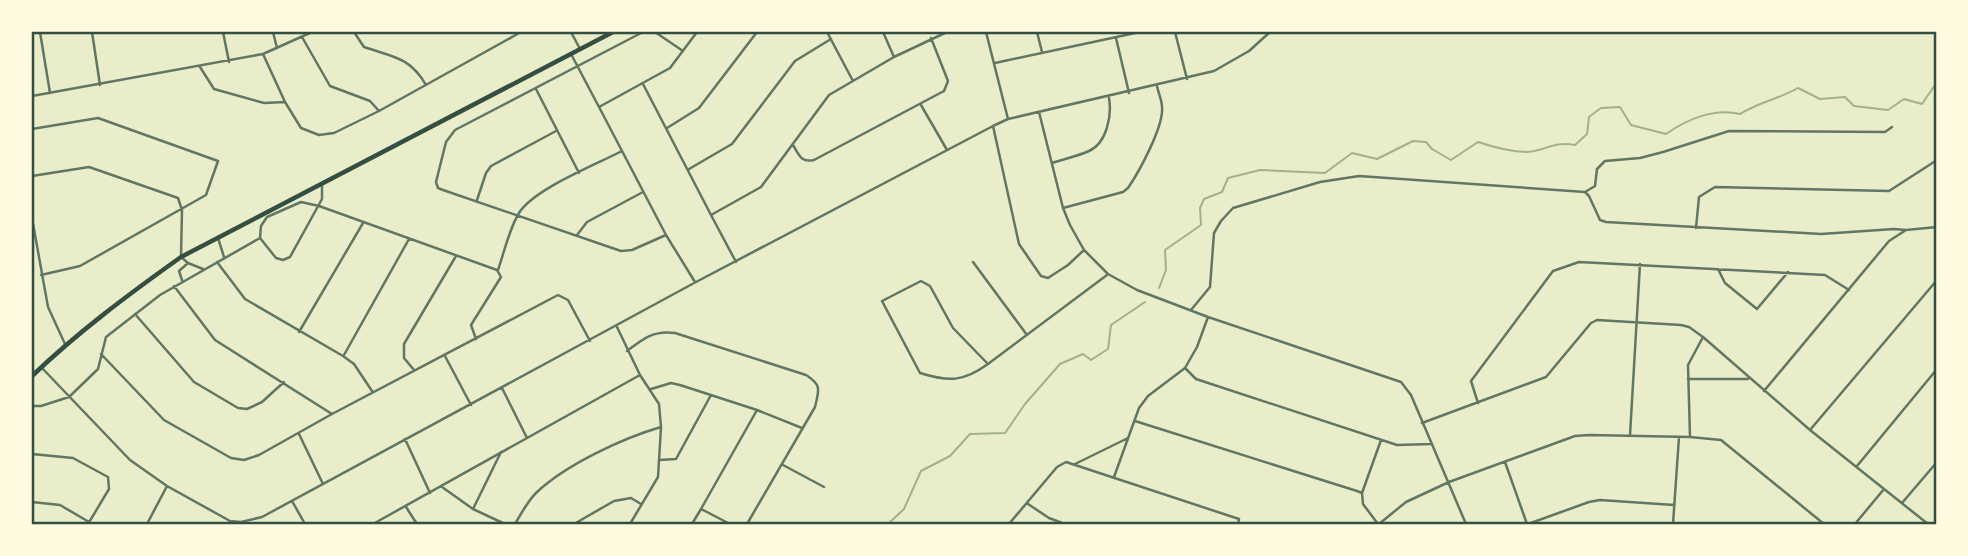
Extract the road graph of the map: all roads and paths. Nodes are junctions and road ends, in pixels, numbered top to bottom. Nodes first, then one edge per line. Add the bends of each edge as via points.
1 (40, 32) edge
2 (92, 32) edge
3 (223, 32) edge
4 (273, 32) edge
5 (312, 32) edge
6 (354, 32) edge
7 (521, 32) edge
8 (571, 32) edge
9 (613, 32) edge
10 (643, 32) edge
11 (655, 32) edge
12 (697, 32) edge
13 (757, 32) edge
14 (827, 32) edge
15 (883, 32) edge
16 (947, 32) edge
17 (986, 32) edge
18 (1037, 32) edge
19 (1140, 32) edge
20 (1175, 32) edge
21 (1269, 32) edge
22 (302, 36) junction
23 (931, 38) junction
24 (1116, 38) junction
25 (831, 39) junction
26 (277, 48) junction
27 (580, 49) junction
28 (683, 51) junction
29 (1042, 53) junction
30 (263, 54) junction
31 (571, 54) junction
32 (894, 57) junction
33 (229, 62) junction
34 (995, 63) junction
35 (578, 66) junction
36 (200, 67) junction
37 (1187, 79) junction
38 (853, 81) junction
39 (100, 85) junction
40 (426, 85) junction
41 (643, 85) junction
42 (1157, 86) junction
43 (536, 89) junction
44 (50, 93) junction
45 (1129, 93) junction
46 (32, 96) edge
47 (1109, 98) junction
48 (285, 102) junction
49 (920, 105) junction
50 (600, 107) junction
51 (379, 111) junction
52 (1039, 112) junction
53 (1008, 120) junction
54 (993, 126) junction
55 (1892, 127) dead end
56 (666, 128) junction
57 (32, 130) edge
58 (556, 131) junction
59 (792, 144) junction
60 (947, 150) junction
61 (622, 151) junction
62 (1937, 160) edge
63 (1052, 163) junction
64 (688, 170) junction
65 (579, 173) junction
66 (32, 176) edge
67 (322, 185) junction
68 (1585, 191) junction
69 (643, 192) junction
70 (477, 200) junction
71 (319, 206) junction
72 (1063, 208) junction
73 (182, 210) junction
74 (518, 214) junction
75 (711, 215) junction
76 (32, 218) edge
77 (363, 223) junction
78 (1937, 227) edge
79 (1696, 228) junction
80 (1906, 230) junction
81 (666, 234) junction
82 (577, 235) junction
83 (218, 238) junction
84 (260, 238) junction
85 (409, 239) junction
86 (1084, 250) junction
87 (456, 256) junction
88 (181, 257) junction
89 (224, 257) junction
90 (217, 262) junction
91 (736, 262) junction
92 (973, 262) dead end
93 (187, 263) junction
94 (1640, 264) junction
95 (203, 269) junction
96 (1718, 269) junction
97 (498, 271) junction
98 (1788, 272) junction
99 (1108, 274) junction
100 (41, 275) junction
101 (1937, 280) edge
102 (182, 281) junction
103 (696, 282) junction
104 (174, 286) junction
105 (1849, 290) junction
106 (1191, 310) junction
107 (135, 314) junction
108 (1208, 317) junction
109 (1636, 323) junction
110 (617, 327) junction
111 (299, 332) junction
112 (1027, 335) junction
113 (1703, 337) junction
114 (476, 339) junction
115 (590, 341) junction
116 (65, 344) junction
117 (627, 351) junction
118 (101, 354) junction
119 (444, 355) junction
120 (344, 356) junction
121 (988, 364) junction
122 (41, 367) junction
123 (1185, 368) junction
124 (1937, 369) edge
125 (414, 370) junction
126 (32, 376) edge
127 (640, 376) junction
128 (1688, 379) junction
129 (1749, 379) junction
130 (284, 382) junction
131 (502, 388) junction
132 (651, 389) junction
133 (1764, 391) junction
134 (373, 392) junction
135 (711, 395) junction
136 (69, 397) junction
137 (1478, 403) junction
138 (471, 405) junction
139 (32, 406) edge
140 (757, 411) junction
141 (332, 414) junction
142 (1135, 421) junction
143 (1422, 424) junction
144 (661, 427) junction
145 (802, 428) junction
146 (1810, 430) junction
147 (299, 434) junction
148 (1630, 435) junction
149 (1129, 437) junction
150 (1679, 437) junction
151 (1689, 437) junction
152 (405, 439) junction
153 (527, 439) junction
154 (1381, 440) junction
155 (1431, 444) junction
156 (502, 451) junction
157 (32, 454) edge
158 (659, 460) junction
159 (1505, 461) junction
160 (1937, 462) edge
161 (1074, 464) junction
162 (783, 465) junction
163 (1857, 466) junction
164 (1114, 477) junction
165 (1449, 482) junction
166 (323, 484) junction
167 (167, 486) junction
168 (442, 487) junction
169 (824, 487) dead end
170 (1884, 489) junction
171 (429, 493) junction
172 (1362, 494) junction
173 (292, 500) junction
174 (32, 502) edge
175 (1027, 503) junction
176 (1902, 503) junction
177 (641, 504) junction
178 (1674, 505) junction
179 (406, 507) junction
180 (473, 509) junction
181 (701, 509) junction
182 (88, 523) edge
183 (147, 524) edge
184 (305, 524) edge
185 (373, 524) edge
186 (417, 524) edge
187 (505, 524) edge
188 (514, 524) edge
189 (574, 524) edge
190 (630, 524) edge
191 (692, 524) edge
192 (730, 524) edge
193 (747, 524) edge
194 (1009, 524) edge
195 (1065, 524) edge
196 (1238, 524) edge
197 (1378, 524) edge
198 (1466, 524) edge
199 (1527, 524) edge
200 (1673, 524) edge
201 (1824, 524) edge
202 (1855, 524) edge
203 (1928, 524) edge

1 - 44 street
2 - 39 street
3 - 33 street
4 - 26 street
5 - 22 street
6 - 40 street via 364,47 409,62
7 - 40 street
8 - 27 street
9 - 27 main road
10 - 35 street
11 - 28 street
12 - 28 street
13 - 56 street via 699,108
14 - 25 street
15 - 32 street
16 - 23 street
17 - 34 street
18 - 29 street
19 - 24 street
20 - 37 street
21 - 37 street via 1231,64
22 - 26 street
22 - 51 street via 330,86 370,101
23 - 32 street
23 - 49 street via 948,80 944,91
24 - 29 street
24 - 45 street
25 - 38 street
25 - 64 street via 795,61 732,144
26 - 30 street
27 - 31 main road
28 - 41 street via 670,68
29 - 34 street
30 - 33 street
30 - 48 street
31 - 35 street
31 - 67 main road
32 - 38 street
33 - 36 street
34 - 53 street
35 - 43 street
35 - 50 street
36 - 39 street
36 - 48 street via 214,89 264,103
37 - 42 street
38 - 59 street via 829,95
39 - 44 street
40 - 51 street
41 - 50 street
41 - 56 street
42 - 45 street
42 - 72 street via 1162,107 1158,127 1128,188
43 - 58 street
43 - 70 street via 449,136 438,188
44 - 46 street
45 - 47 street
47 - 52 street
47 - 63 street via 1112,112 1098,145
48 - 51 street via 301,128 319,135
49 - 59 street via 814,160 801,159
49 - 60 street
50 - 61 street
52 - 53 street
52 - 63 street
53 - 54 street
54 - 60 street
54 - 86 street via 1019,244 1027,259 1048,278
55 - 68 street via 1885,132 1729,131 1640,158 1605,161 1597,169 1595,186
56 - 64 street
57 - 73 street via 98,118 216,159 206,195
58 - 65 street
58 - 70 street via 491,166
59 - 75 street via 761,187
60 - 91 street
61 - 65 street
61 - 69 street
62 - 79 street via 1889,191 1715,187 1699,197
63 - 72 street
64 - 75 street
65 - 74 street via 537,196
66 - 73 street via 89,167 178,198
67 - 71 street
67 - 83 main road
68 - 79 street via 1600,220 1606,222
68 - 106 street via 1359,176 1328,180 1233,208 1214,233 1210,287
69 - 81 street
69 - 82 street via 587,222
70 - 74 street
71 - 77 street
71 - 84 street via 301,202 267,217
71 - 84 street via 290,257 276,258
72 - 86 street
73 - 88 street
73 - 100 street via 80,266
74 - 82 street
74 - 97 street
75 - 91 street
76 - 100 street
77 - 85 street
77 - 111 street
78 - 80 street
79 - 80 street via 1821,234
80 - 105 street via 1889,241
81 - 82 street via 628,251
81 - 103 street
83 - 88 main road
83 - 89 street
84 - 89 street
85 - 87 street
85 - 120 street
86 - 99 street
87 - 97 street
87 - 125 street via 404,345 404,358
88 - 93 street
88 - 116 main road
89 - 90 street
90 - 95 street
90 - 111 street via 245,299
91 - 103 street
92 - 112 street
93 - 95 street
93 - 102 street via 180,271
94 - 96 street
94 - 109 street
94 - 137 street via 1579,262 1553,271 1471,381
95 - 102 street
96 - 98 street
96 - 98 street via 1725,283 1757,309
97 - 114 street via 501,277 471,325
98 - 105 street via 1825,275
99 - 106 street
99 - 112 street
100 - 116 street via 48,306
101 - 146 street
102 - 104 street
103 - 110 street
104 - 107 street
104 - 130 street via 215,340
105 - 133 street
106 - 108 street
107 - 118 street via 106,337
107 - 130 street via 194,382 238,408 262,402
108 - 123 street
108 - 143 street via 1401,382
109 - 113 street via 1681,325
109 - 137 street via 1591,323 1546,377
109 - 148 street
110 - 115 street
110 - 117 street
111 - 120 street
112 - 121 street
113 - 128 street via 1688,365
113 - 129 street
114 - 115 street via 558,295 568,300
114 - 119 street
115 - 131 street
116 - 122 main road
117 - 127 street
117 - 145 street via 649,335 664,332 806,375 815,381 819,392
118 - 136 street via 97,369
118 - 147 street via 164,419 231,458 244,460
119 - 125 street
119 - 138 street
120 - 134 street
121 - 121 street via 973,375 953,380 920,373 882,301 914,283 930,286 953,328
122 - 126 main road
122 - 136 street
123 - 142 street via 1148,396
123 - 154 street via 1196,379
124 - 163 street
125 - 134 street
127 - 132 street
127 - 153 street
128 - 129 street
128 - 151 street
129 - 133 street
130 - 141 street
131 - 138 street
131 - 153 street
132 - 135 street via 671,383
132 - 144 street via 659,404
133 - 146 street
134 - 141 street
135 - 140 street
135 - 158 street via 676,459
136 - 139 street
136 - 167 street via 118,449
137 - 143 street
138 - 152 street
140 - 145 street
140 - 181 street
141 - 147 street
142 - 149 street
142 - 172 street
143 - 155 street
144 - 158 street
144 - 188 street via 594,454 545,485
145 - 162 street
146 - 163 street
147 - 166 street
148 - 150 street
148 - 159 street via 1574,436
149 - 161 street
149 - 164 street
150 - 151 street
150 - 178 street
151 - 201 street via 1721,440
152 - 166 street
152 - 171 street
153 - 156 street
154 - 155 street via 1406,446
154 - 172 street
155 - 165 street
156 - 168 street
156 - 180 street
157 - 182 street via 73,458 108,477 109,489
158 - 177 street via 658,477
159 - 165 street
159 - 199 street
160 - 176 street
161 - 164 street
161 - 175 street via 1061,463
162 - 169 street
162 - 193 street
163 - 170 street
164 - 196 street via 1239,519
165 - 197 street via 1406,502
165 - 198 street
166 - 173 street
167 - 173 street via 230,521 262,517
167 - 183 street
168 - 171 street
168 - 180 street
170 - 176 street
170 - 202 street
171 - 179 street
172 - 197 street via 1363,504
173 - 184 street
174 - 182 street via 60,505
175 - 194 street
175 - 195 street
176 - 203 street
177 - 189 street via 631,498 614,501
177 - 190 street
178 - 199 street via 1600,500
178 - 200 street
179 - 185 street
179 - 186 street
180 - 187 street
181 - 191 street
181 - 192 street

